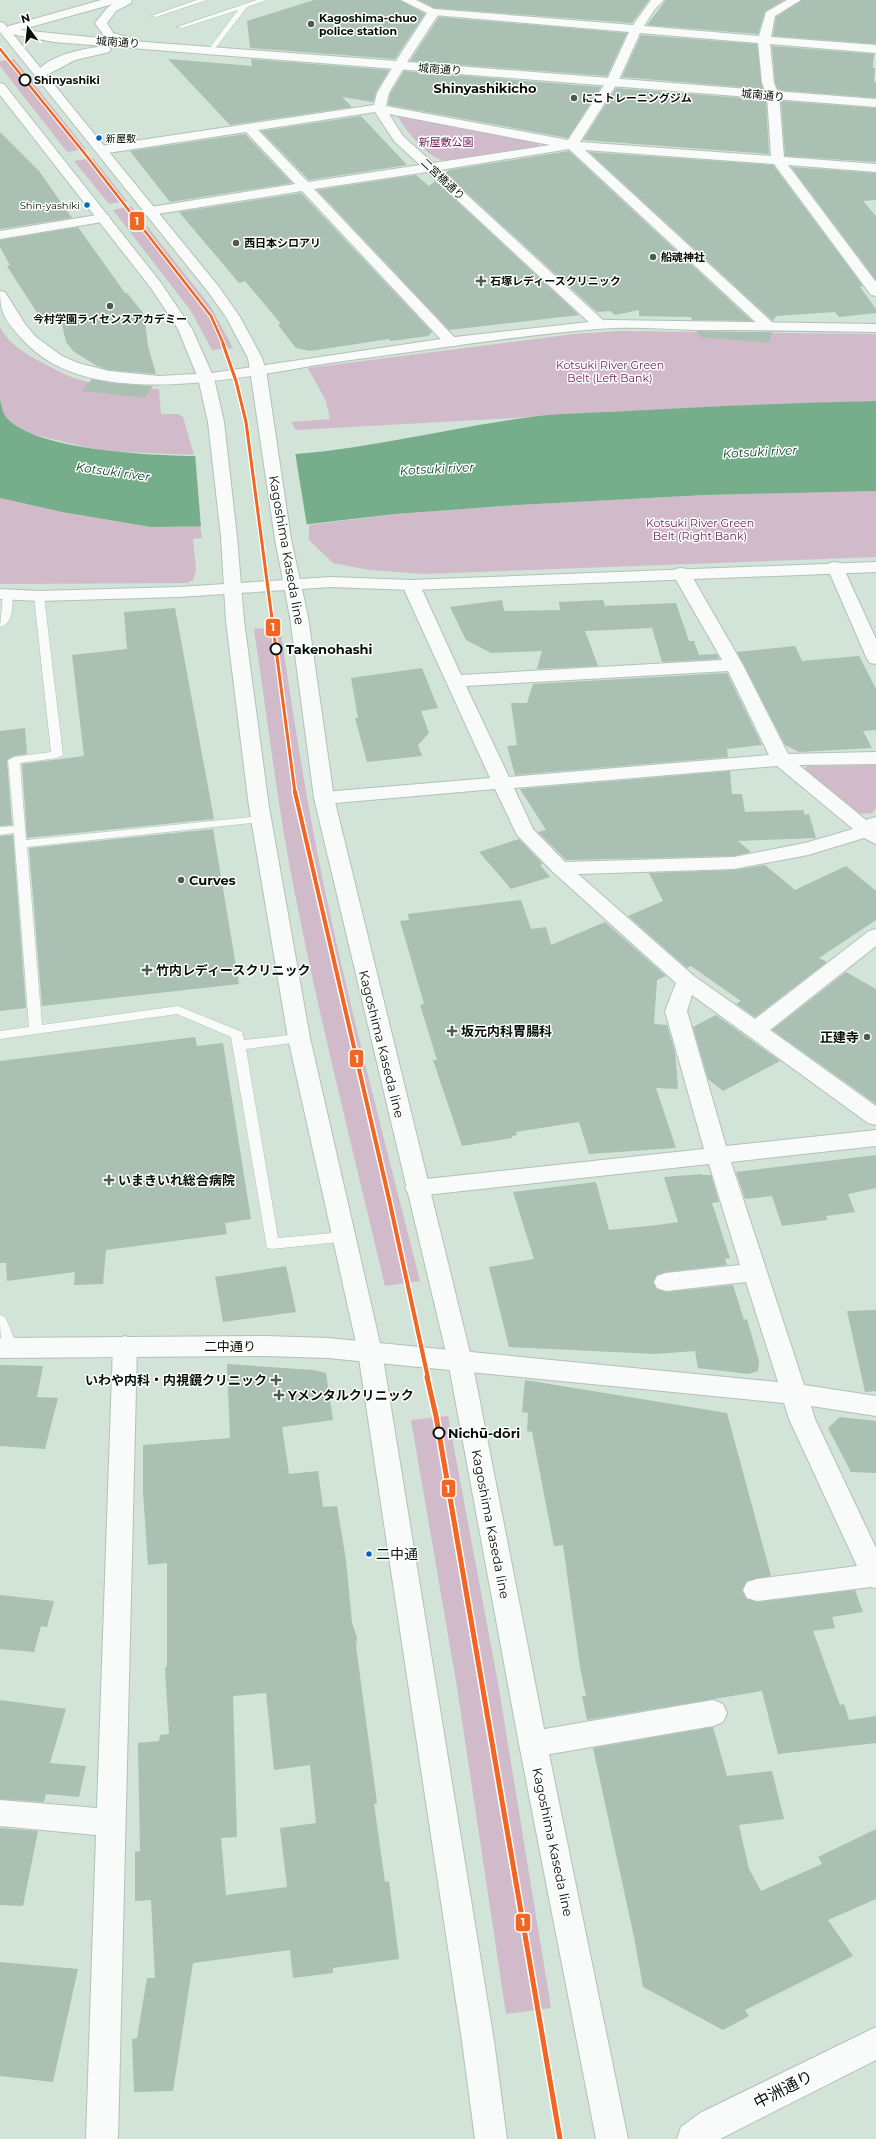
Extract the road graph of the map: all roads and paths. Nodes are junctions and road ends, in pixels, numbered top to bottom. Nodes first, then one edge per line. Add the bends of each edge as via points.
1 (114, 0) edge
2 (128, 0) edge
3 (204, 0) edge
4 (264, 0) edge
5 (407, 0) edge
6 (658, 0) edge
7 (795, 0) edge
8 (462, 4) dead end
9 (245, 6) junction
10 (434, 12) junction
11 (154, 16) dead end
12 (2, 25) edge
13 (180, 27) dead end
14 (637, 29) junction
15 (764, 40) junction
16 (148, 44) junction
17 (212, 49) junction
18 (876, 49) edge
19 (399, 66) junction
20 (41, 74) junction
21 (612, 82) junction
22 (0, 87) edge
23 (773, 95) junction
24 (876, 103) edge
25 (379, 108) junction
26 (250, 128) junction
27 (572, 145) junction
28 (101, 150) junction
29 (778, 161) junction
30 (430, 167) junction
31 (876, 168) edge
32 (305, 187) junction
33 (151, 211) junction
34 (103, 218) junction
35 (0, 236) edge
36 (876, 292) edge
37 (0, 296) edge
38 (599, 324) junction
39 (768, 326) junction
40 (876, 328) edge
41 (452, 343) junction
42 (258, 370) junction
43 (206, 378) junction
44 (876, 567) edge
45 (835, 568) junction
46 (680, 573) junction
47 (294, 585) junction
48 (411, 585) junction
49 (233, 589) junction
50 (4, 594) edge
51 (39, 596) junction
52 (0, 624) edge
53 (876, 659) edge
54 (734, 665) junction
55 (454, 681) junction
56 (876, 758) edge
57 (781, 760) junction
58 (502, 784) junction
59 (324, 798) junction
60 (261, 819) junction
61 (20, 829) junction
62 (873, 829) edge
63 (0, 831) edge
64 (21, 844) junction
65 (560, 868) junction
66 (876, 936) edge
67 (687, 981) junction
68 (36, 1031) junction
69 (754, 1031) junction
70 (0, 1035) edge
71 (299, 1038) junction
72 (240, 1045) junction
73 (876, 1117) edge
74 (876, 1138) edge
75 (717, 1155) junction
76 (417, 1188) junction
77 (343, 1237) junction
78 (756, 1272) junction
79 (666, 1282) dead end
80 (0, 1321) edge
81 (125, 1346) junction
82 (5, 1348) edge
83 (370, 1352) junction
84 (460, 1361) junction
85 (795, 1394) junction
86 (876, 1406) edge
87 (876, 1576) edge
88 (757, 1590) dead end
89 (713, 1713) dead end
90 (533, 1744) junction
91 (0, 1813) edge
92 (110, 1823) junction
93 (876, 2043) edge
94 (102, 2139) edge
95 (491, 2139) edge
96 (612, 2139) edge
97 (693, 2139) edge

1 - 12 street
2 - 16 street via 112,9 101,23 109,35
3 - 11 lane
4 - 9 lane
5 - 10 street
6 - 14 street via 653,3
7 - 15 street via 770,14
8 - 10 street
9 - 13 lane
9 - 17 lane
10 - 14 street
10 - 19 street
12 - 16 street, 城南通り via 54,38
12 - 20 street, Kagoshima Kaseda line
14 - 15 street
14 - 21 street
15 - 18 street
15 - 23 street via 768,83
16 - 17 street, 城南通り
16 - 20 street via 77,54 50,66
17 - 19 street, 城南通り
19 - 21 street, 城南通り
19 - 25 street via 383,93
20 - 28 street, Kagoshima Kaseda line
21 - 23 street, 城南通り
21 - 27 street
22 - 34 street
23 - 24 street, 城南通り
23 - 29 street
25 - 26 street
25 - 27 street
25 - 30 street, 二宮橋通り via 398,138
26 - 28 street
26 - 32 street
27 - 29 street
27 - 30 street
27 - 39 street
28 - 33 street, Kagoshima Kaseda line
29 - 31 street
29 - 36 street
30 - 32 street
30 - 38 street, 二宮橋通り
32 - 33 street
32 - 41 street
33 - 42 street, Kagoshima Kaseda line via 233,317
34 - 35 street
34 - 43 street via 156,286 185,329
37 - 43 street via 11,318 26,337 40,350 57,360 107,376 137,381 165,382
38 - 39 street
38 - 41 street
39 - 40 street
41 - 42 street
42 - 43 street
42 - 47 street, Kagoshima Kaseda line via 283,539
43 - 49 street via 216,422 230,538
44 - 45 street
45 - 46 street
45 - 53 street
46 - 48 street
46 - 54 street
47 - 48 street via 331,582
47 - 49 street
47 - 59 street, Kagoshima Kaseda line
48 - 55 street
49 - 51 street
49 - 60 street
50 - 51 street
50 - 52 lane via 5,620
51 - 61 lane via 57,755 14,760
54 - 55 street
54 - 57 street
55 - 58 street
56 - 57 street
57 - 58 street
57 - 62 street
58 - 59 street
58 - 65 street via 524,831
59 - 76 street, Kagoshima Kaseda line
60 - 64 lane
60 - 71 street
61 - 63 lane
61 - 64 lane
62 - 65 street via 808,850 734,864
64 - 68 lane
65 - 67 street
66 - 69 street
67 - 69 street
67 - 75 street via 676,1011
68 - 70 lane
68 - 72 lane via 178,1010 237,1035
69 - 73 street
71 - 72 lane
71 - 77 street
72 - 77 lane via 272,1244
74 - 75 street
75 - 76 street
75 - 78 street
76 - 84 street, Kagoshima Kaseda line
77 - 83 street
78 - 79 street
78 - 85 street
80 - 82 lane
81 - 82 street, 二中通り
81 - 83 street, 二中通り via 265,1346
81 - 92 street
83 - 84 street, 二中通り
83 - 95 street via 477,2034
84 - 85 street, 二中通り
84 - 90 street, Kagoshima Kaseda line
85 - 86 street, 二中通り
85 - 87 street via 802,1419
87 - 88 street
89 - 90 street
90 - 96 street, Kagoshima Kaseda line
91 - 92 street
92 - 94 street
93 - 97 street, 中洲通り via 712,2125

